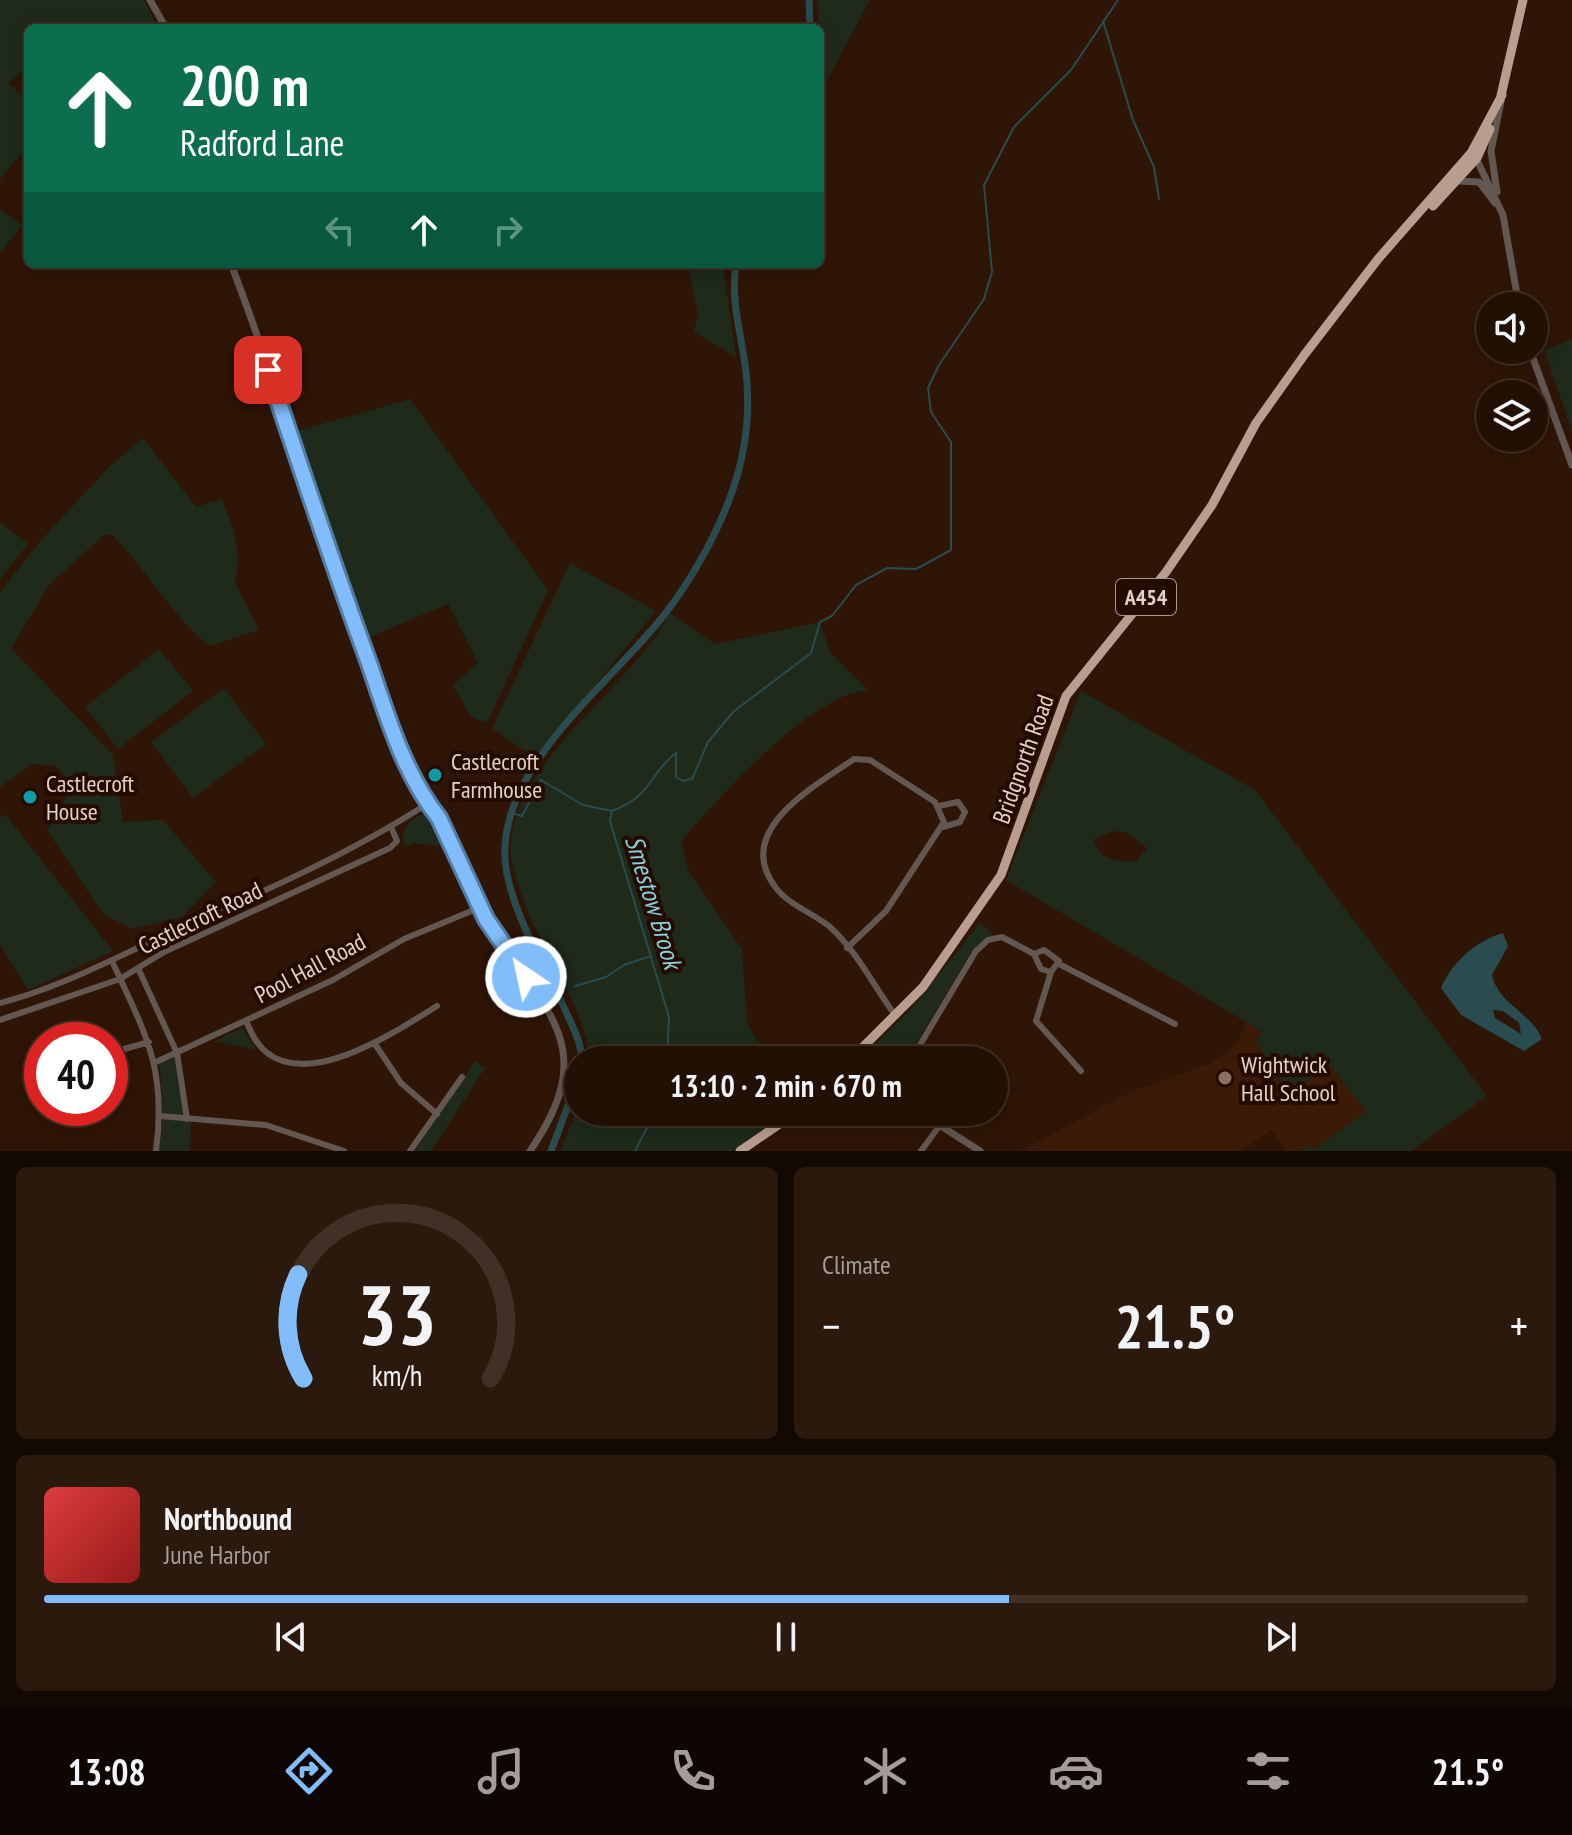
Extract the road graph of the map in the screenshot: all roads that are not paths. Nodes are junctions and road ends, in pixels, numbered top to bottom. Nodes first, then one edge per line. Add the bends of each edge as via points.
1 (150, 0) edge
2 (1523, 0) edge
3 (164, 24) edge
4 (1502, 95) junction
5 (1474, 155) junction
6 (1459, 181) junction
7 (1498, 198) junction
8 (1503, 215) junction
9 (1400, 235) junction
10 (232, 268) edge
11 (1517, 292) edge
12 (1535, 364) edge
13 (1572, 465) edge
14 (427, 804) junction
15 (939, 806) junction
16 (391, 827) junction
17 (943, 827) junction
18 (481, 907) junction
19 (847, 948) junction
20 (1034, 954) junction
21 (112, 961) junction
22 (1059, 964) junction
23 (138, 968) junction
24 (1051, 972) junction
25 (120, 979) junction
26 (0, 1002) edge
27 (437, 1006) dead end
28 (895, 1015) junction
29 (0, 1020) edge
30 (246, 1021) junction
31 (1175, 1024) dead end
32 (149, 1042) junction
33 (375, 1044) junction
34 (864, 1046) edge
35 (919, 1046) edge
36 (128, 1048) edge
37 (177, 1053) junction
38 (156, 1062) junction
39 (1081, 1071) dead end
40 (462, 1077) dead end
41 (437, 1114) junction
42 (160, 1116) junction
43 (187, 1119) junction
44 (777, 1126) edge
45 (939, 1126) edge
46 (942, 1126) edge
47 (156, 1151) edge
48 (344, 1151) edge
49 (410, 1151) edge
50 (530, 1151) edge
51 (740, 1151) edge
52 (921, 1151) edge
53 (980, 1151) edge

1 - 3 street
2 - 4 highway, Bridgnorth Road / A454
4 - 5 highway, Bridgnorth Road / A454
4 - 7 street via 1491,151
5 - 6 highway, Bridgnorth Road / A454
5 - 7 street
5 - 9 highway, Bridgnorth Road / A454
6 - 8 street via 1479,182
6 - 9 highway, Bridgnorth Road / A454
7 - 8 street
8 - 11 street
9 - 28 highway, Bridgnorth Road / A454 via 1264,410 1212,505 1166,572 1066,696 1001,875 923,987
10 - 14 street via 340,586 400,750
12 - 13 street
14 - 16 street, Castlecroft Road
14 - 18 street via 439,818
15 - 17 street
15 - 17 street via 958,802 965,812 960,822
15 - 19 street via 861,758 775,820 765,851 775,886 829,926
16 - 21 street, Castlecroft Road
16 - 23 street, Castlecroft Road via 397,841 390,848
17 - 19 street via 886,911
18 - 30 street, Pool Hall Road via 404,939
18 - 50 street via 554,1022 566,1059 559,1098
19 - 28 street
20 - 22 street via 1051,953
20 - 24 street via 1037,964
20 - 35 street via 1002,937 988,940 976,951
21 - 25 street
21 - 26 street, Castlecroft Road
22 - 24 street
22 - 31 street
23 - 25 street, Castlecroft Road
23 - 37 street
24 - 39 street via 1036,1021
25 - 29 street, Castlecroft Road
25 - 32 street
27 - 33 street
28 - 34 highway, Bridgnorth Road / A454
30 - 33 street via 260,1046 283,1061 342,1057
30 - 37 street, Pool Hall Road
32 - 36 street
32 - 38 street
33 - 41 street via 401,1083
37 - 38 street, Pool Hall Road
37 - 43 street
38 - 42 street
40 - 41 street
41 - 49 street
42 - 43 street
42 - 47 street
43 - 48 street via 266,1125
44 - 51 highway
45 - 52 street
46 - 53 street

